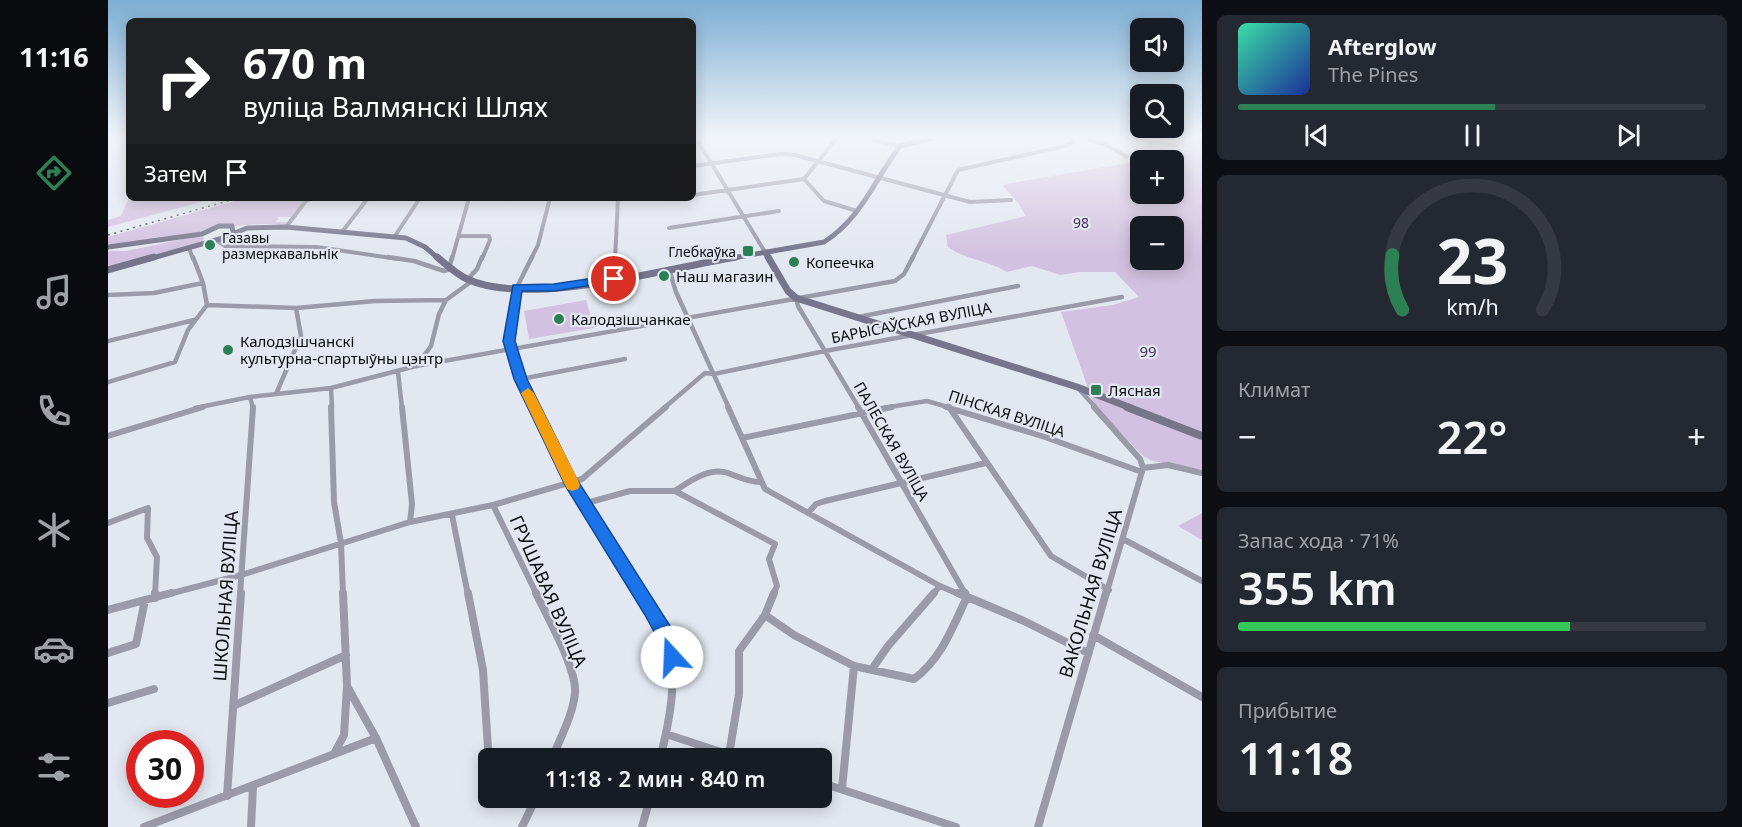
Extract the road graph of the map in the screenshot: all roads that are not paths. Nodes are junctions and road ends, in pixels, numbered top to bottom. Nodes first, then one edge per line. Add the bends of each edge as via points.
1 (719, 177) edge
2 (806, 177) edge
3 (874, 177) edge
4 (954, 177) edge
5 (879, 178) junction
6 (804, 179) junction
7 (727, 190) junction
8 (696, 195) edge
9 (943, 195) junction
10 (1011, 200) dead end
11 (306, 201) edge
12 (366, 201) edge
13 (418, 201) edge
14 (468, 201) edge
15 (549, 201) edge
16 (618, 201) edge
17 (779, 211) dead end
18 (857, 212) junction
19 (744, 218) junction
20 (286, 227) junction
21 (669, 228) dead end
22 (233, 230) junction
23 (342, 232) junction
24 (395, 236) junction
25 (460, 236) junction
26 (212, 239) junction
27 (108, 248) edge
28 (189, 248) junction
29 (765, 252) junction
30 (452, 267) junction
31 (669, 269) junction
32 (108, 270) edge
33 (614, 279) junction
34 (470, 280) junction
35 (203, 283) junction
36 (1018, 286) dead end
37 (517, 287) junction
38 (108, 295) edge
39 (1122, 297) dead end
40 (796, 298) junction
41 (447, 300) junction
42 (207, 305) junction
43 (296, 308) junction
44 (688, 317) junction
45 (857, 317) junction
46 (194, 320) junction
47 (911, 335) junction
48 (108, 341) edge
49 (510, 349) junction
50 (825, 351) junction
51 (625, 359) dead end
52 (416, 366) junction
53 (711, 367) junction
54 (398, 372) junction
55 (705, 373) junction
56 (714, 374) junction
57 (521, 379) junction
58 (108, 382) edge
59 (1077, 387) junction
60 (331, 388) junction
61 (276, 394) junction
62 (267, 395) junction
63 (250, 397) junction
64 (948, 406) junction
65 (253, 408) junction
66 (861, 412) junction
67 (108, 436) edge
68 (1202, 436) edge
69 (742, 438) junction
70 (986, 464) junction
71 (1142, 470) junction
72 (1202, 473) edge
73 (571, 482) junction
74 (760, 482) junction
75 (903, 482) junction
76 (675, 491) junction
77 (583, 504) junction
78 (493, 505) junction
79 (808, 513) junction
80 (452, 514) junction
81 (410, 522) junction
82 (108, 523) edge
83 (1123, 539) junction
84 (341, 543) junction
85 (241, 575) junction
86 (1202, 581) edge
87 (940, 586) junction
88 (1109, 590) junction
89 (967, 597) junction
90 (155, 598) junction
91 (145, 600) junction
92 (108, 610) edge
93 (765, 615) junction
94 (1093, 635) junction
95 (108, 653) edge
96 (1088, 653) junction
97 (346, 655) junction
98 (854, 666) junction
99 (872, 669) junction
100 (347, 686) junction
101 (154, 689) dead end
102 (1202, 697) edge
103 (108, 703) edge
104 (233, 706) junction
105 (666, 734) junction
106 (376, 738) junction
107 (488, 748) edge
108 (556, 748) edge
109 (663, 748) edge
110 (708, 748) edge
111 (730, 748) edge
112 (335, 752) junction
113 (832, 786) edge
114 (253, 787) junction
115 (842, 789) junction
116 (227, 796) junction
117 (531, 808) edge
118 (647, 808) edge
119 (144, 827) edge
120 (251, 827) edge
121 (416, 827) edge
122 (522, 827) edge
123 (642, 827) edge
124 (956, 827) edge
125 (1038, 827) edge

1 - 7 street
2 - 6 street
3 - 5 street
4 - 9 street
5 - 9 street
5 - 18 main road
6 - 7 street
6 - 18 street via 824,201
7 - 8 street
7 - 19 street
9 - 10 street via 978,203
9 - 40 street via 899,279
11 - 20 street
12 - 23 street
13 - 24 street
14 - 25 street
15 - 37 street via 538,245
16 - 33 street
17 - 19 street
18 - 29 main road via 845,229 824,242
19 - 21 street
19 - 29 street
20 - 22 main road
20 - 23 main road
22 - 26 main road via 225,238
22 - 26 main road via 223,225
23 - 24 main road
24 - 30 main road via 416,241
25 - 30 street
25 - 34 street via 489,236 490,240
26 - 27 main road
26 - 28 main road
26 - 30 street via 317,247 414,261 444,271
28 - 32 main road
28 - 35 street
29 - 31 main road
29 - 40 main road
30 - 34 main road
31 - 33 main road
31 - 44 street
33 - 37 main road via 554,287
34 - 37 main road
34 - 41 street
35 - 38 street via 154,293
35 - 42 street
36 - 45 street
37 - 49 street
39 - 47 street, БАРЫСАЎСКАЯ ВУЛІЦА
40 - 44 street
40 - 45 main road
40 - 50 street, ПАЛЕСКАЯ ВУЛІЦА
41 - 43 street
41 - 52 street via 431,346
42 - 43 street
42 - 46 street
43 - 61 street via 301,336
44 - 49 street
44 - 53 street
45 - 47 main road
46 - 48 street
46 - 58 street via 175,362
47 - 50 street, БАРЫСАЎСКАЯ ВУЛІЦА
47 - 59 main road
49 - 52 street
49 - 57 street
50 - 56 street, БАРЫСАЎСКАЯ ВУЛІЦА
50 - 66 street, ПАЛЕСКАЯ ВУЛІЦА
51 - 57 street
52 - 54 street
53 - 55 street
53 - 56 street
54 - 60 street
54 - 81 street via 412,504
55 - 56 street, БАРЫСАЎСКАЯ ВУЛІЦА
55 - 73 street via 582,478
56 - 69 street
57 - 73 street
59 - 68 main road
59 - 71 street via 1140,459
60 - 61 street
60 - 84 street via 334,502
61 - 62 street
62 - 63 street
62 - 65 street
63 - 65 street, ШКОЛЬНАЯ ВУЛІЦА
63 - 67 street via 187,410
64 - 66 street, ПІНСКАЯ ВУЛІЦА via 920,401
64 - 70 street
64 - 71 street, ПІНСКАЯ ВУЛІЦА
65 - 85 street, ШКОЛЬНАЯ ВУЛІЦА
66 - 69 street, ПІНСКАЯ ВУЛІЦА
66 - 75 street, ПАЛЕСКАЯ ВУЛІЦА
69 - 74 street
70 - 75 street
70 - 88 street via 1051,556
71 - 72 street via 1168,465
71 - 83 street, ВАКОЛЬНАЯ ВУЛІЦА
73 - 77 street
73 - 78 street
74 - 76 street via 713,471
74 - 79 street via 771,494
75 - 79 street via 825,501
75 - 89 street, ПАЛЕСКАЯ ВУЛІЦА
76 - 77 street via 630,491
76 - 93 street via 775,544 769,559 777,586
77 - 105 street via 665,635 673,674
78 - 80 street
78 - 108 street, ГРУШАВАЯ ВУЛІЦА via 571,672 575,691
79 - 87 street
80 - 81 street
80 - 107 street via 483,670
81 - 84 street
82 - 90 street via 148,508 147,538 157,557
83 - 86 street
83 - 88 street, ВАКОЛЬНАЯ ВУЛІЦА
84 - 85 street
84 - 97 street
85 - 90 street
85 - 104 street, ШКОЛЬНАЯ ВУЛІЦА
87 - 89 street
87 - 99 street
88 - 94 street, ВАКОЛЬНАЯ ВУЛІЦА
89 - 96 street
89 - 99 street via 930,667 914,679
90 - 91 street
91 - 92 street
91 - 95 street via 136,644
93 - 98 street
93 - 111 street via 739,651 739,694
94 - 96 street, ВАКОЛЬНАЯ ВУЛІЦА
94 - 102 street
96 - 125 street, ВАКОЛЬНАЯ ВУЛІЦА
97 - 100 street
97 - 104 street
98 - 99 street
98 - 115 street
100 - 106 street
100 - 112 street via 344,735
101 - 103 street
104 - 116 street, ШКОЛЬНАЯ ВУЛІЦА
105 - 109 street
105 - 110 street
106 - 112 street
106 - 121 street
112 - 114 street
113 - 115 street
114 - 116 street
114 - 120 street
115 - 124 street
116 - 119 street
117 - 122 street
118 - 123 street

